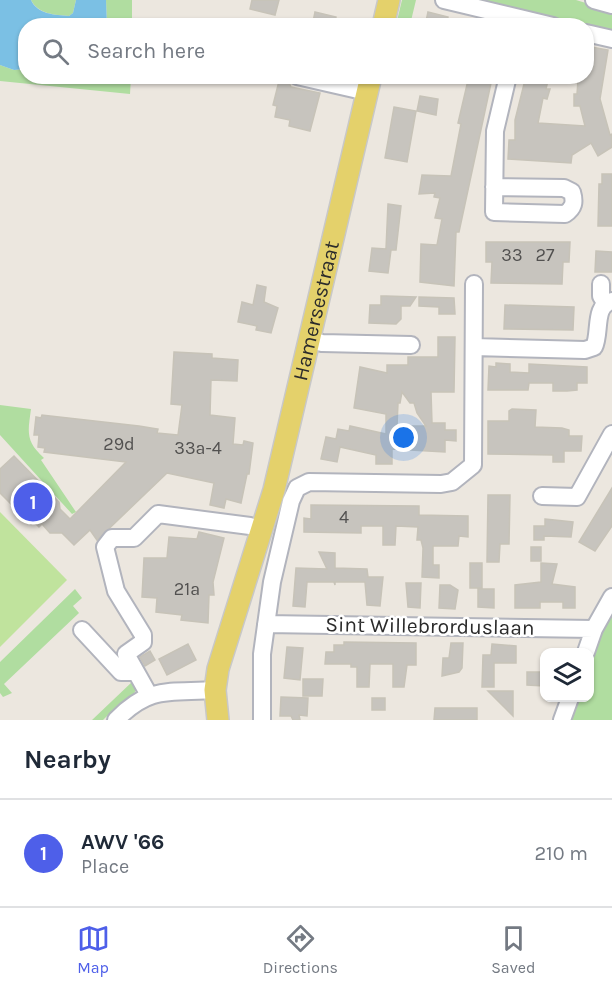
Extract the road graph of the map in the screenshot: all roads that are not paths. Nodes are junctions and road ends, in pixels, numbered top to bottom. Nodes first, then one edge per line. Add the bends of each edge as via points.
1 (389, 0) edge
2 (444, 0) edge
3 (594, 0) edge
4 (612, 5) edge
5 (385, 18) edge
6 (507, 18) edge
7 (594, 35) edge
8 (612, 39) edge
9 (369, 84) edge
10 (506, 84) edge
11 (494, 187) dead end
12 (474, 284) dead end
13 (601, 284) edge
14 (609, 303) edge
15 (310, 340) junction
16 (411, 345) dead end
17 (474, 347) junction
18 (612, 434) edge
19 (542, 496) dead end
20 (262, 530) junction
21 (612, 597) edge
22 (266, 624) junction
23 (594, 629) junction
24 (82, 630) dead end
25 (587, 648) edge
26 (136, 672) junction
27 (215, 690) junction
28 (149, 695) junction
29 (569, 702) edge
30 (116, 720) edge
31 (218, 720) edge
32 (262, 720) edge
33 (562, 720) edge

1 - 5 main road
2 - 6 street
3 - 4 street
7 - 8 street
9 - 15 main road, Hamersestraat
10 - 11 street via 495,131
12 - 17 street
13 - 14 street via 601,296
14 - 17 street via 600,310 594,347 585,350
15 - 16 street
15 - 20 main road, Hamersestraat
17 - 22 street via 473,465 452,482 441,484 309,482 297,488 277,560
18 - 19 street via 577,497
20 - 26 street via 158,514 134,538 112,538 105,547 116,591 143,635 143,642 126,654
20 - 27 main road, Hamersestraat via 225,643
21 - 23 street
22 - 23 street, Sint Willebrorduslaan
22 - 32 street
23 - 25 street
24 - 26 street via 121,672
26 - 28 street
27 - 28 street
27 - 31 main road, Hamersestraat
28 - 30 street via 135,701
29 - 33 street

